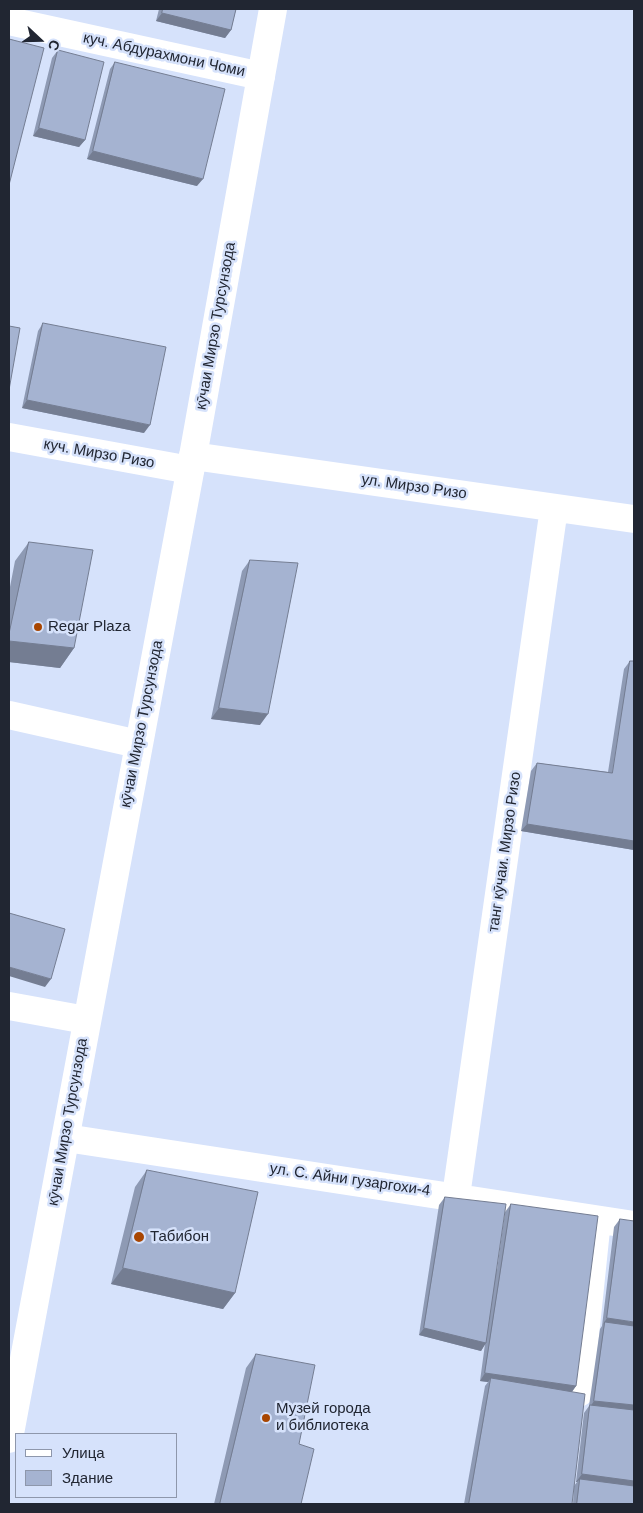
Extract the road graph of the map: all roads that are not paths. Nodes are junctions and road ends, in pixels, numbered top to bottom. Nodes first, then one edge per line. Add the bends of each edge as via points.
1 (273, 9) edge
2 (9, 21) edge
3 (261, 76) junction
4 (9, 437) edge
5 (192, 463) junction
6 (554, 508) junction
7 (634, 519) edge
8 (9, 715) edge
9 (138, 744) junction
10 (9, 1006) edge
11 (86, 1020) junction
12 (66, 1138) junction
13 (456, 1196) junction
14 (597, 1220) junction
15 (634, 1225) edge
16 (579, 1393) edge
17 (9, 1439) edge

1 - 3 street, кӯчаи Мирзо Турсунзода
2 - 3 street, куч. Абдурахмони Чоми
3 - 5 street, кӯчаи Мирзо Турсунзода
4 - 5 street, куч. Мирзо Ризо
5 - 6 street, ул. Мирзо Ризо
5 - 9 street, кӯчаи Мирзо Турсунзода
6 - 7 street, ул. Мирзо Ризо
6 - 13 street, танг кӯчаи. Мирзо Ризо
8 - 9 street
9 - 11 street, кӯчаи Мирзо Турсунзода
10 - 11 street
11 - 12 street, кӯчаи Мирзо Турсунзода
12 - 13 street, ул. С. Айни гузаргохи-4
12 - 17 street, кӯчаи Мирзо Турсунзода
13 - 14 street, ул. С. Айни гузаргохи-4
14 - 15 street, ул. С. Айни гузаргохи-4
14 - 16 street

